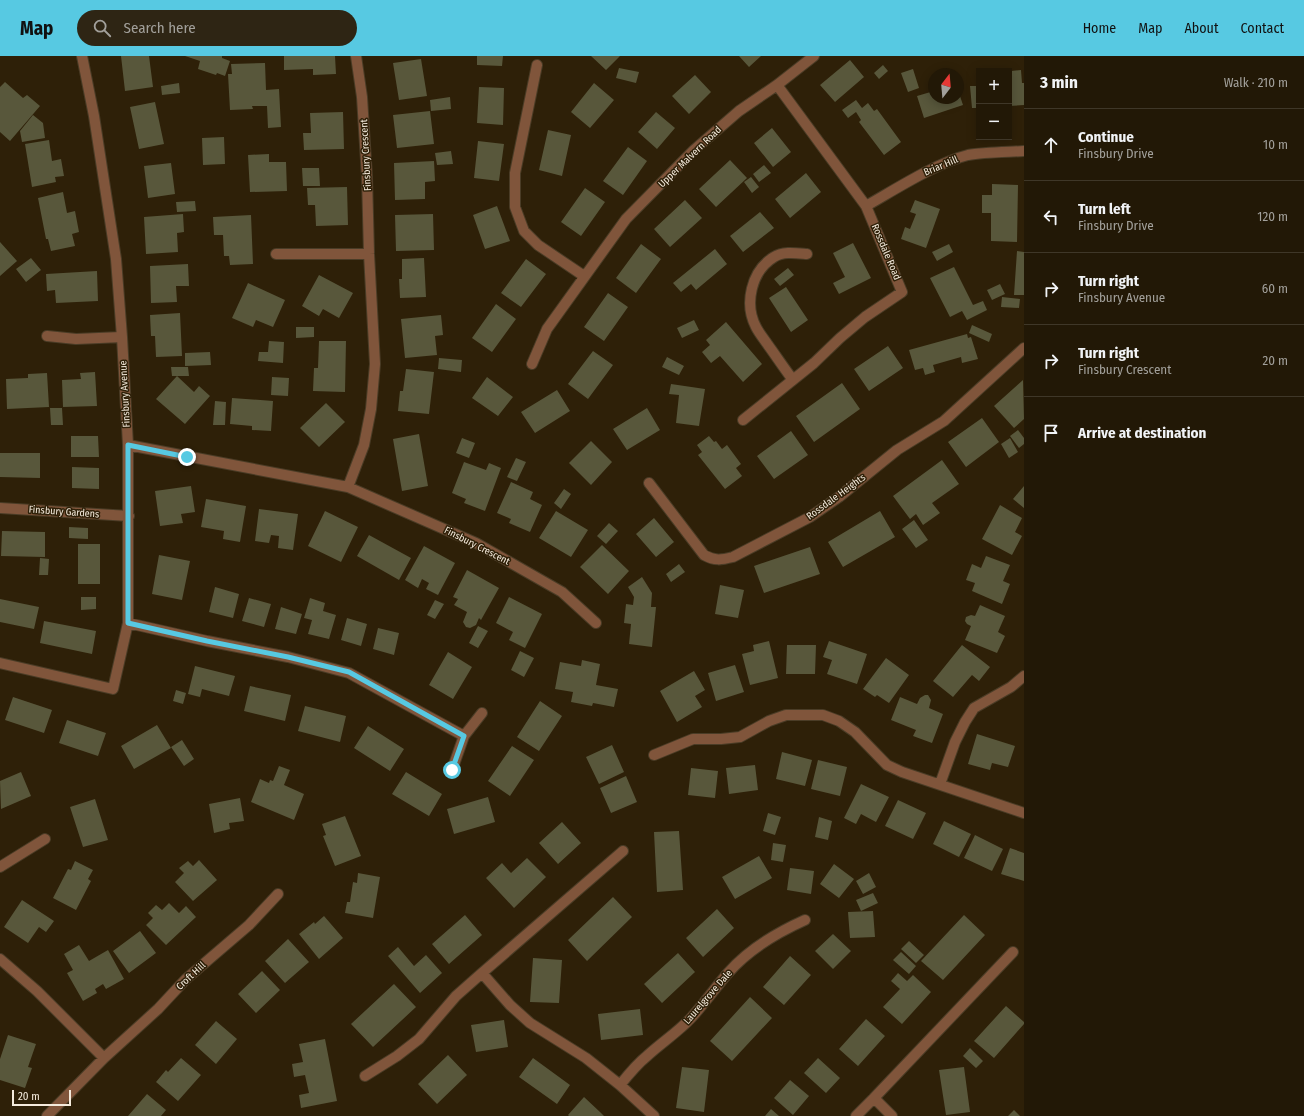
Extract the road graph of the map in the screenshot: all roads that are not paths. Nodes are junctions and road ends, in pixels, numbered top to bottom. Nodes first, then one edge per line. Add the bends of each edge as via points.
1 (82, 56) edge
2 (356, 56) edge
3 (814, 56) edge
4 (537, 65) dead end
5 (777, 85) junction
6 (1024, 152) edge
7 (866, 206) junction
8 (276, 254) dead end
9 (369, 254) junction
10 (807, 254) dead end
11 (584, 276) junction
12 (47, 336) dead end
13 (122, 337) junction
14 (1024, 348) edge
15 (532, 364) dead end
16 (793, 380) junction
17 (743, 420) dead end
18 (128, 445) junction
19 (650, 483) dead end
20 (348, 488) junction
21 (0, 508) edge
22 (129, 516) junction
23 (128, 623) junction
24 (596, 623) dead end
25 (0, 663) edge
26 (1024, 676) edge
27 (482, 713) dead end
28 (464, 736) junction
29 (654, 755) dead end
30 (452, 770) dead end
31 (940, 784) junction
32 (1024, 813) edge
33 (45, 839) dead end
34 (623, 851) dead end
35 (0, 866) edge
36 (278, 894) dead end
37 (805, 920) dead end
38 (1013, 952) dead end
39 (0, 959) edge
40 (482, 973) junction
41 (104, 1058) junction
42 (365, 1076) dead end
43 (620, 1085) junction
44 (874, 1098) junction
45 (48, 1116) edge
46 (654, 1116) edge
47 (856, 1116) edge
48 (892, 1116) edge

1 - 13 street, Finsbury Avenue via 116,259
2 - 9 street, Finsbury Crescent via 362,97
3 - 5 street, Upper Malvern Road
4 - 11 street via 515,173 515,207 524,231 538,245
5 - 7 street, Rossdale Road
5 - 11 street, Upper Malvern Road via 739,111 694,150 626,220
6 - 7 street, Briar Hill via 969,155 944,164
7 - 16 street, Rossdale Road via 902,292 840,338
8 - 9 street
9 - 20 street, Finsbury Crescent via 374,364 371,408 364,445
10 - 16 street via 790,252 775,256 762,267 754,280 750,296 750,313 756,328
11 - 15 street, Upper Malvern Road via 547,329
12 - 13 street via 76,339
13 - 18 street, Finsbury Avenue
14 - 19 street, Rossdale Heights via 944,420 897,450 839,497 810,517 733,556 721,560 704,555
16 - 17 street, Rossdale Road
18 - 20 street, Finsbury Crescent
18 - 22 street, Finsbury Avenue
20 - 24 street, Finsbury Crescent via 476,543 562,592
21 - 22 street, Finsbury Gardens
22 - 23 street, Finsbury Avenue
23 - 25 street, Finsbury Avenue via 113,689
23 - 28 street via 349,672
26 - 31 street via 1011,687 974,708 955,742
27 - 28 street
28 - 30 street
29 - 31 street via 693,739 740,737 786,715 823,715 855,732 887,765
31 - 32 street
33 - 35 street
34 - 40 street
36 - 41 street, Croft Hill via 249,925 186,979 158,1009
37 - 43 street, Laurelgrove Dale via 766,940 745,956 691,1018 646,1056
38 - 44 street
39 - 41 street via 37,991
40 - 42 street via 456,996 419,1039
40 - 43 street via 510,1005 530,1022 586,1058
41 - 45 street, Croft Hill
43 - 46 street
44 - 47 street
44 - 48 street

